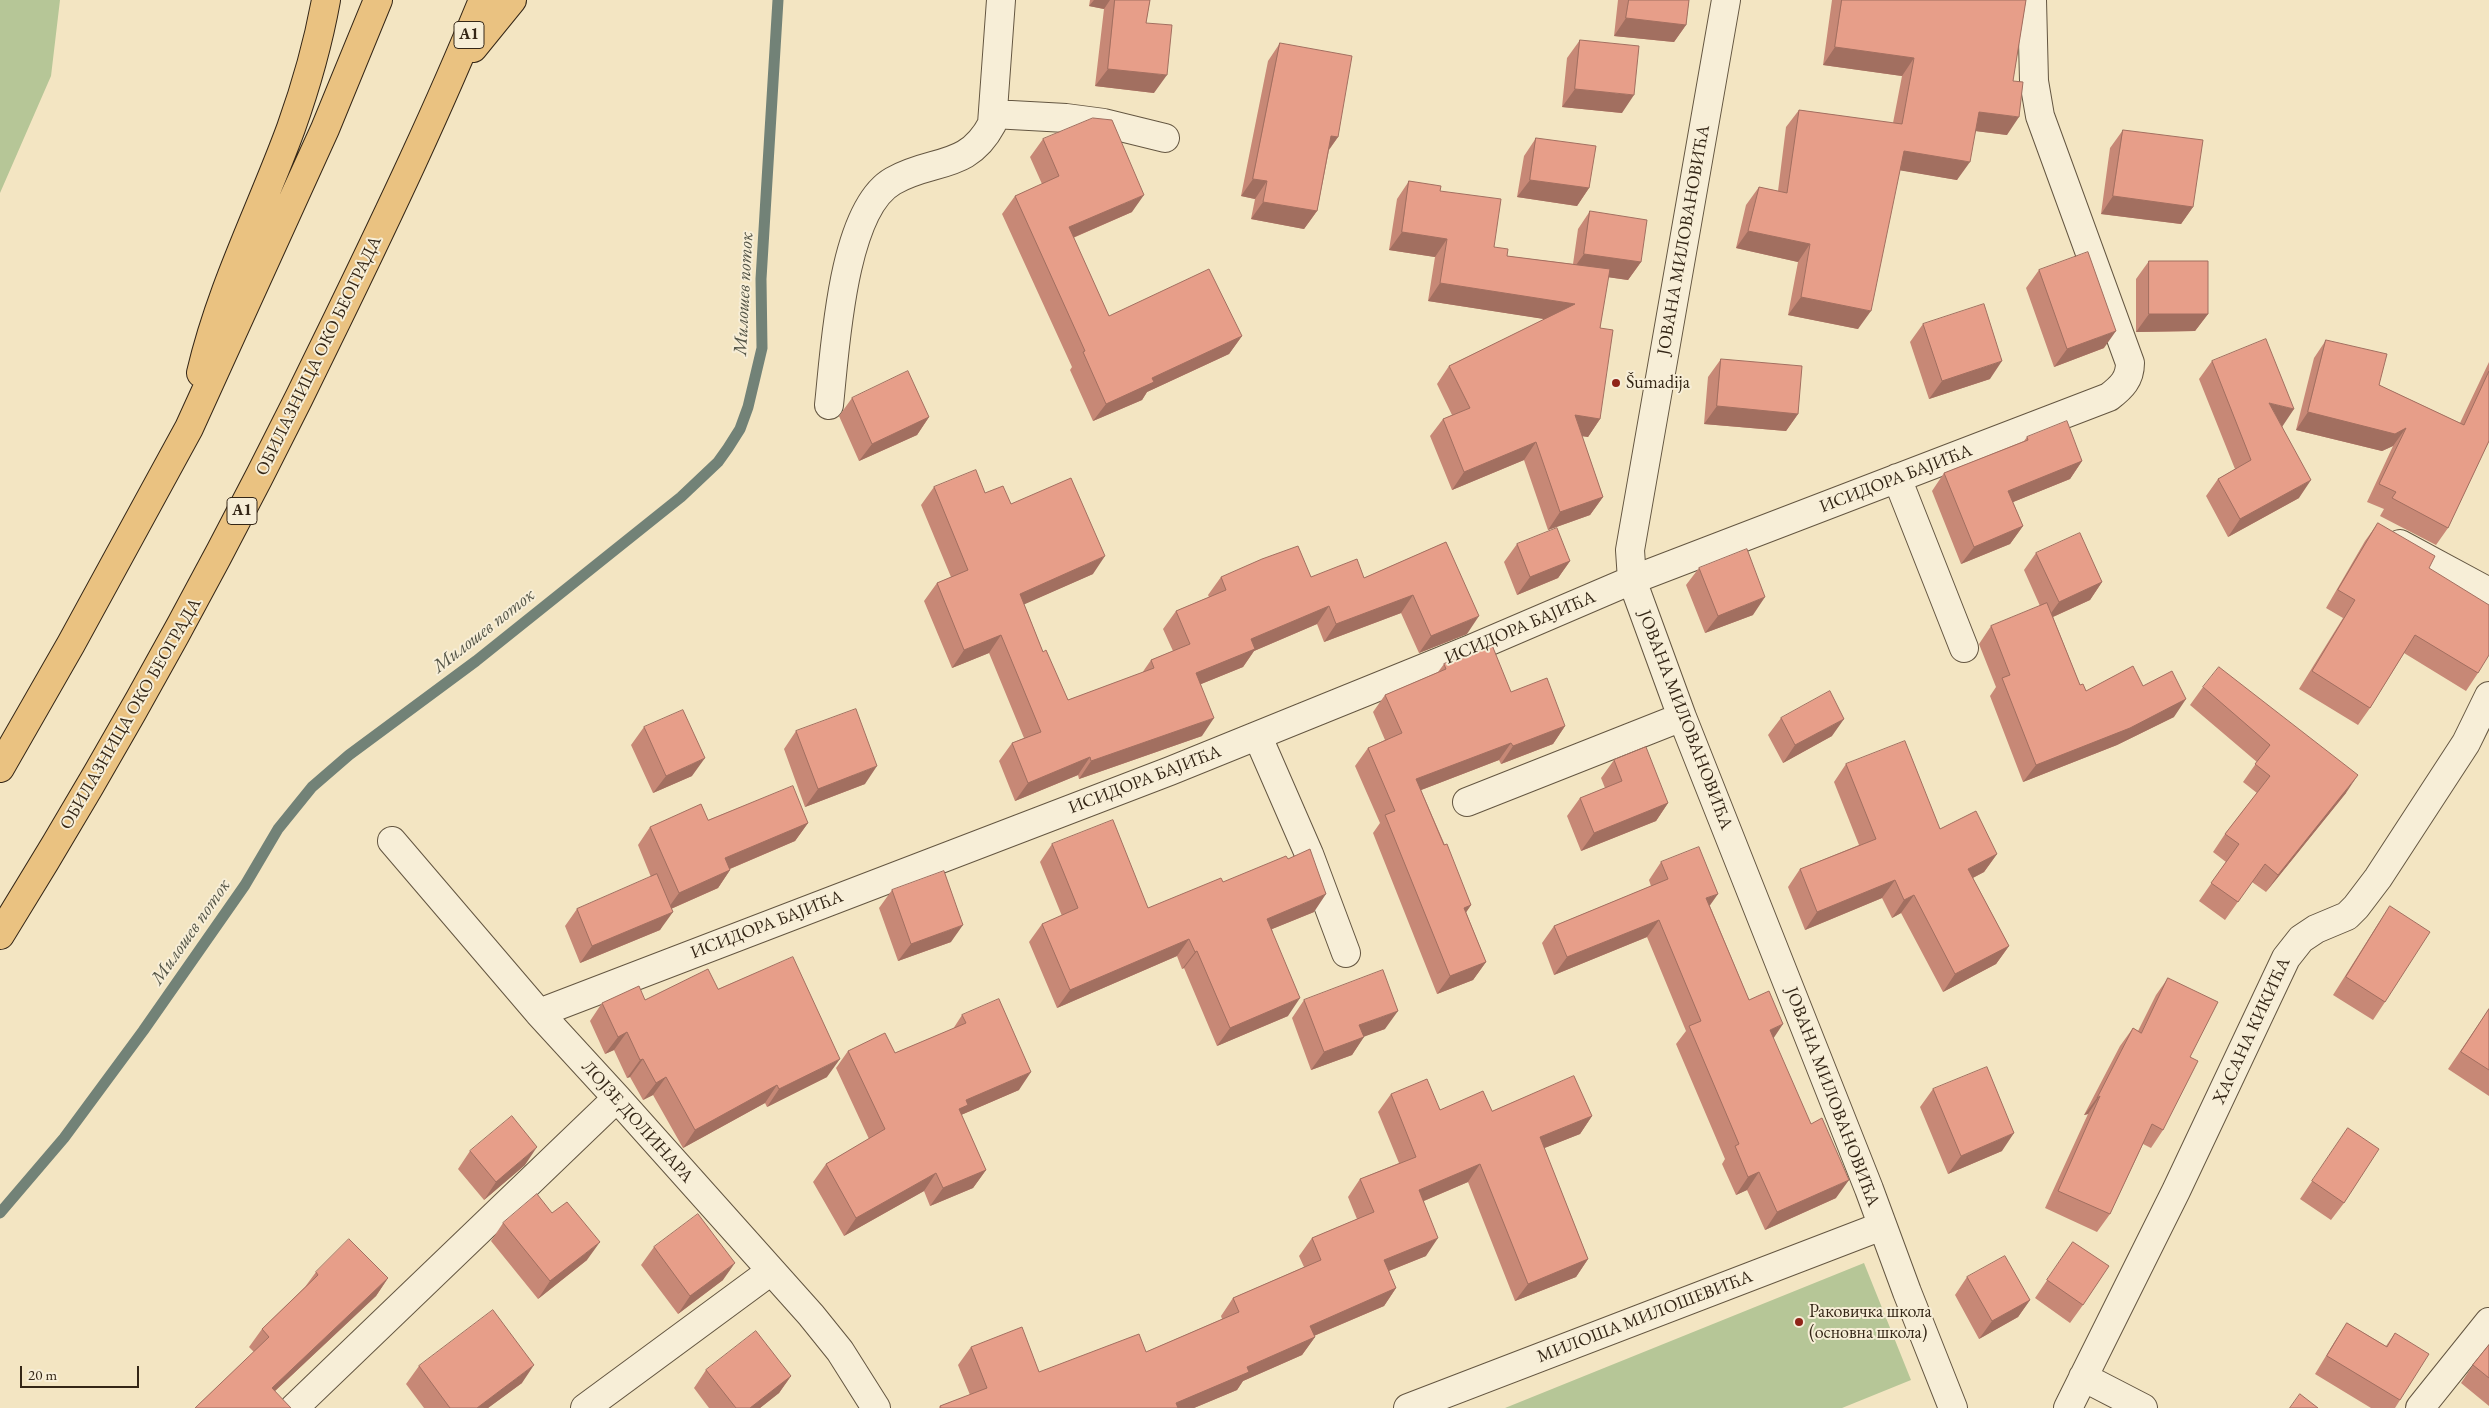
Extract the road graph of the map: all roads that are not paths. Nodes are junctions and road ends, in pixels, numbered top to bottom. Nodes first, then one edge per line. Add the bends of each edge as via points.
1 (326, 0) edge
2 (378, 0) edge
3 (483, 0) edge
4 (512, 0) edge
5 (1001, 0) edge
6 (1726, 0) edge
7 (2032, 0) edge
8 (454, 71) junction
9 (993, 114) junction
10 (1164, 138) dead end
11 (829, 405) dead end
12 (189, 428) junction
13 (1897, 478) junction
14 (2377, 531) edge
15 (1632, 580) junction
16 (2489, 590) edge
17 (1964, 648) dead end
18 (2489, 696) edge
19 (1682, 717) junction
20 (1258, 736) junction
21 (0, 768) edge
22 (1467, 802) dead end
23 (392, 841) dead end
24 (0, 935) edge
25 (1346, 954) dead end
26 (538, 1013) junction
27 (618, 1098) junction
28 (1882, 1226) junction
29 (771, 1271) junction
30 (2489, 1322) edge
31 (2084, 1378) junction
32 (294, 1408) edge
33 (585, 1408) edge
34 (876, 1408) edge
35 (1408, 1408) edge
36 (1953, 1408) edge
37 (2068, 1408) edge
38 (2143, 1408) edge
39 (2420, 1408) edge

1 - 12 highway via 317,48 291,127 235,264 210,336
2 - 12 highway via 325,129
3 - 8 highway, ОБИЛАЗНИЦА ОКО БЕОГРАДА / A1
4 - 8 highway
5 - 9 street
6 - 15 street, ЈОВАНА МИЛОВАНОВИЋА via 1630,550
7 - 13 street, ИСИДОРА БАЈИЋА via 2034,81 2040,116 2130,363 2130,372 2126,381 2109,397
8 - 24 highway, ОБИЛАЗНИЦА ОКО БЕОГРАДА / A1 via 281,436 205,582 58,841
9 - 10 street via 1104,123
9 - 11 street via 988,132 972,151 894,181 870,203 859,224 852,253 838,322
12 - 21 highway
13 - 15 street, ИСИДОРА БАЈИЋА
13 - 17 street
14 - 16 street
15 - 19 street, ЈОВАНА МИЛОВАНОВИЋА
15 - 20 street, ИСИДОРА БАЈИЋА
18 - 31 street, ХАСАНА КИКИЋА via 2466,743 2356,907 2347,916 2301,939 2286,958
19 - 22 street
19 - 28 street, ЈОВАНА МИЛОВАНОВИЋА
20 - 25 street via 1309,854
20 - 26 street, ИСИДОРА БАЈИЋА
23 - 26 street, ЛОЈЗЕ ДОЛИНАРА
26 - 27 street, ЛОЈЗЕ ДОЛИНАРА
27 - 29 street, ЛОЈЗЕ ДОЛИНАРА
27 - 32 street
28 - 35 street, МИЛОША МИЛОШЕВИЋА
28 - 36 street, ЈОВАНА МИЛОВАНОВИЋА
29 - 33 street
29 - 34 street, ЛОЈЗЕ ДОЛИНАРА via 840,1351
30 - 39 street
31 - 37 street, ХАСАНА КИКИЋА
31 - 38 street

